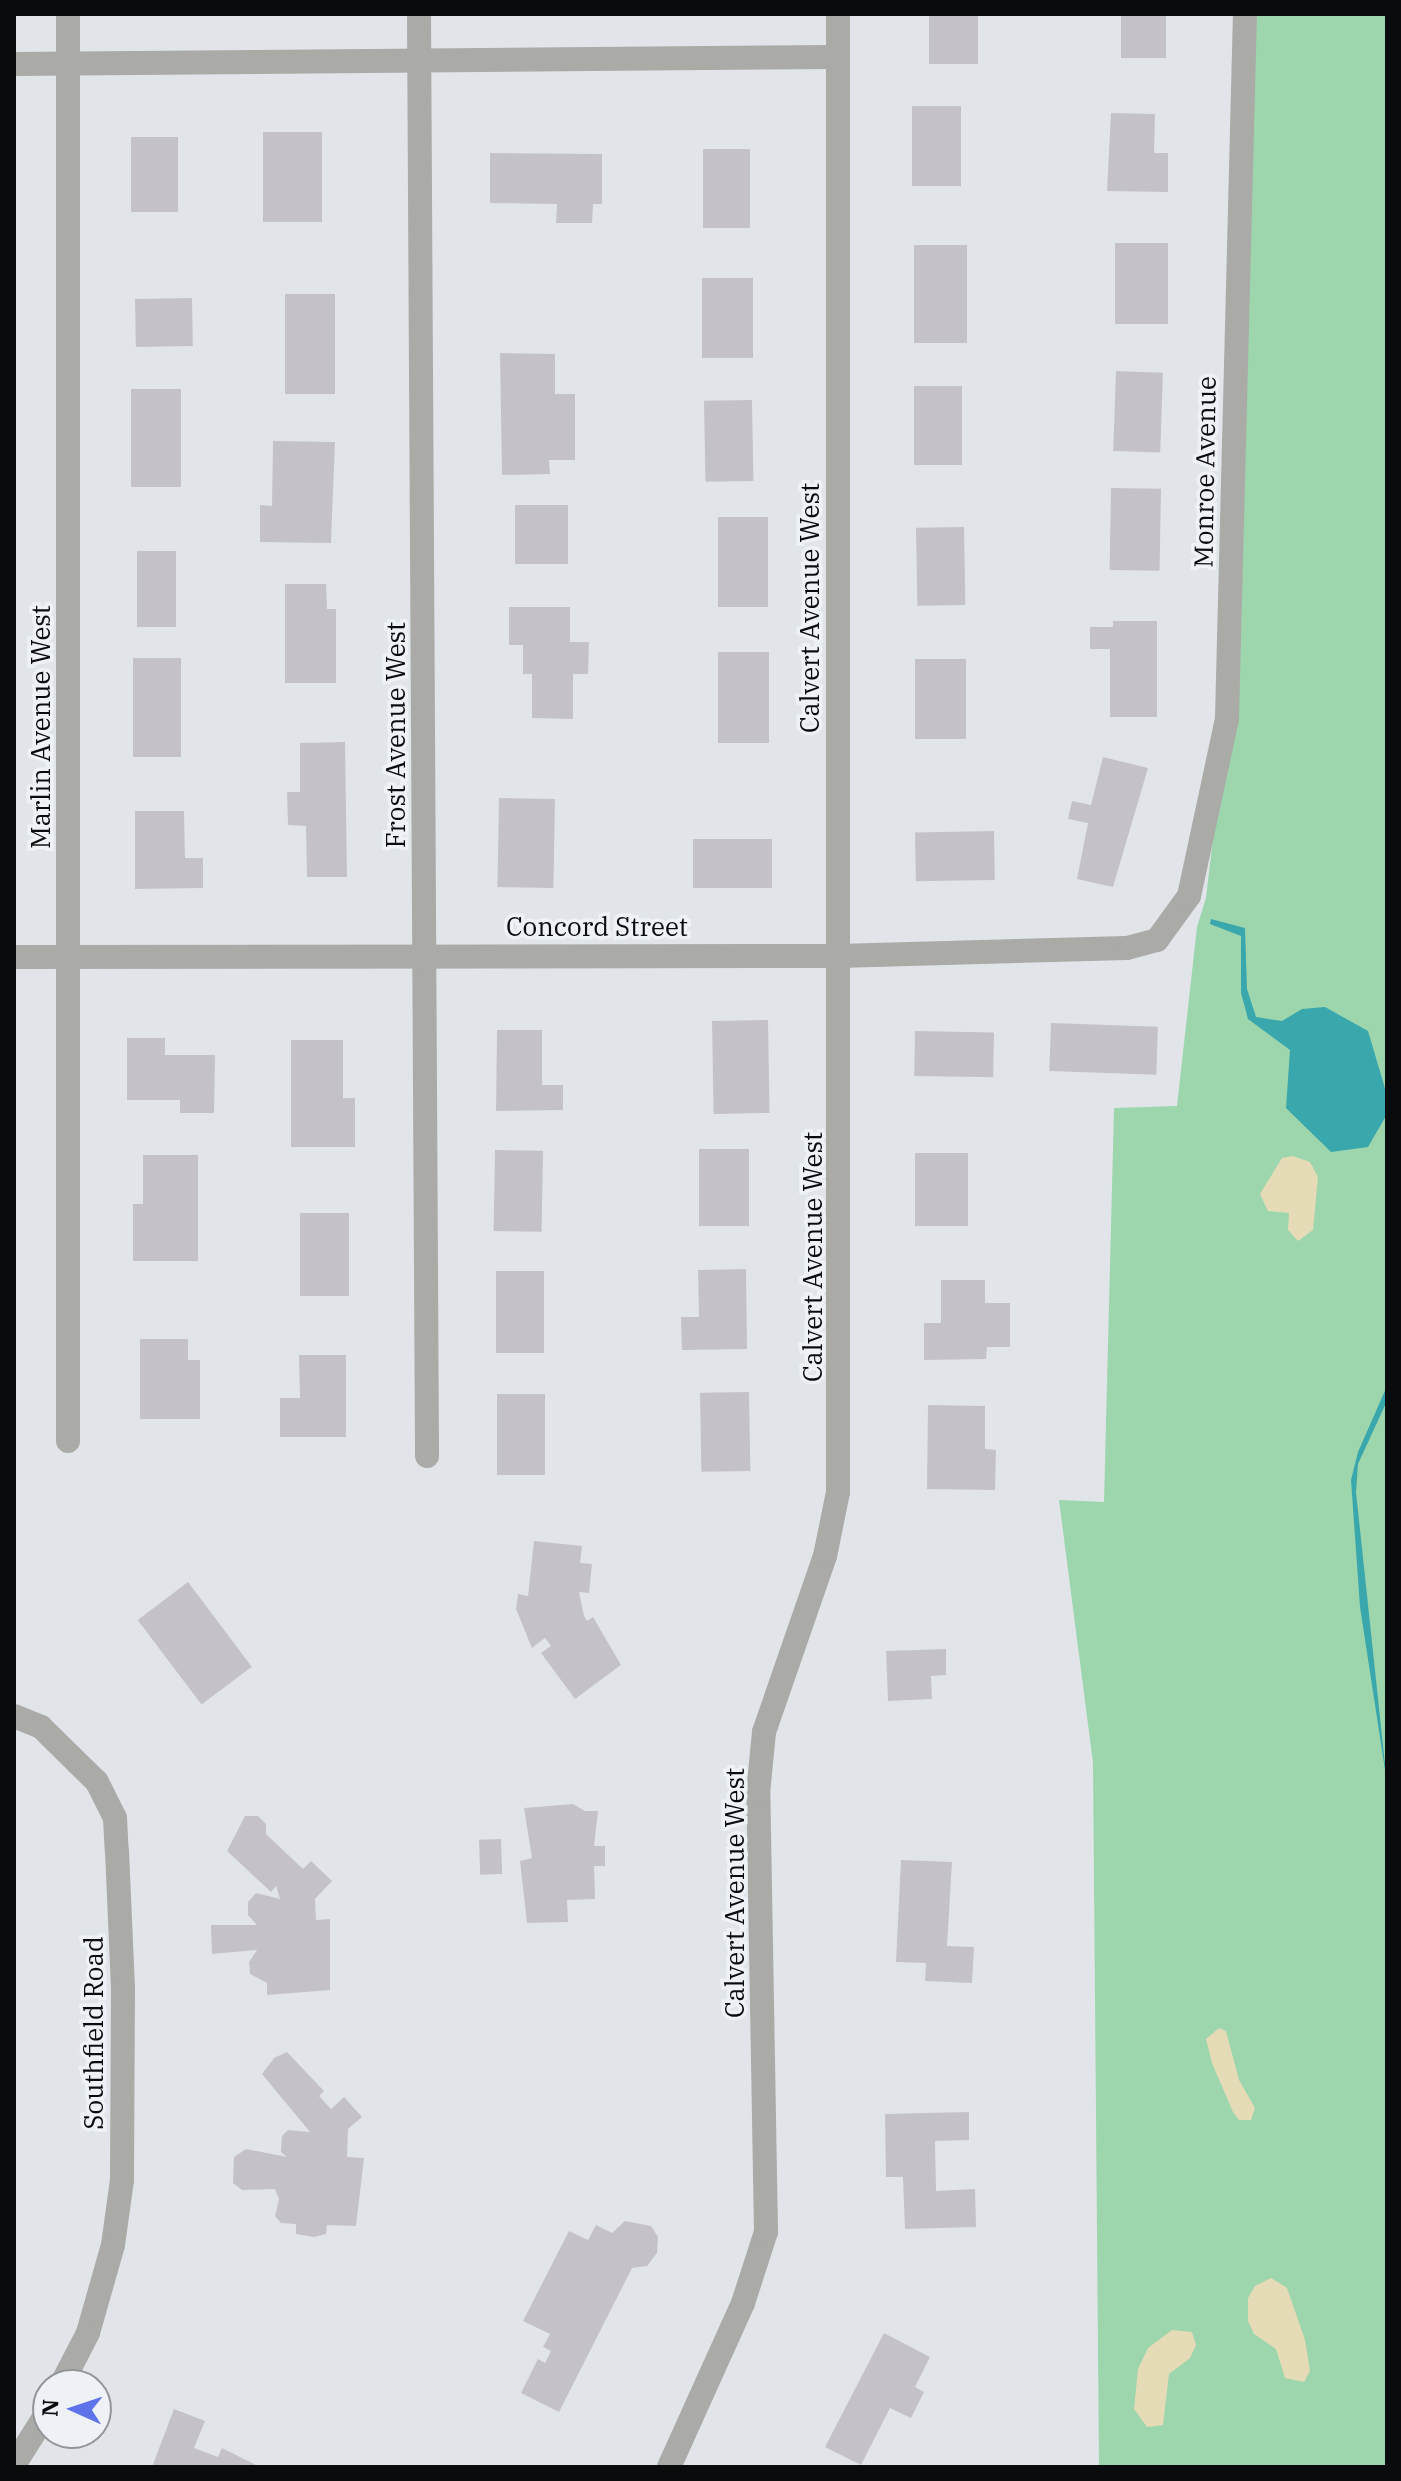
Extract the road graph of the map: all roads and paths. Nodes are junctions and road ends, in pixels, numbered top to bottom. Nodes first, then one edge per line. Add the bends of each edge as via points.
1 (68, 14) edge
2 (419, 14) edge
3 (838, 14) edge
4 (1245, 14) edge
5 (838, 57) junction
6 (419, 61) junction
7 (69, 63) junction
8 (14, 64) edge
9 (1173, 924) joint
10 (425, 954) junction
11 (838, 956) junction
12 (14, 957) edge
13 (69, 957) junction
14 (68, 1441) dead end
15 (427, 1456) dead end
16 (14, 1716) edge
17 (69, 2369) edge
18 (32, 2436) edge
19 (14, 2465) edge
20 (669, 2467) edge

1 - 7 street, Marlin Avenue West
2 - 6 street, Frost Avenue West
3 - 5 street, Calvert Avenue West
4 - 9 street, Monroe Avenue via 1227,718 1189,896
5 - 6 street
5 - 11 street, Calvert Avenue West
6 - 7 street
6 - 10 street, Frost Avenue West
7 - 8 street
7 - 13 street, Marlin Avenue West
9 - 11 street, Concord Street via 1157,940 1127,948
10 - 11 street, Concord Street
10 - 13 street, Concord Street
10 - 15 street, Frost Avenue West
11 - 20 street, Calvert Avenue West via 838,1492 825,1556 764,1732 758,1794 766,2232 743,2303
12 - 13 street, Concord Street
13 - 14 street, Marlin Avenue West
16 - 17 street, Southfield Road via 41,1727 97,1782 115,1818 123,1987 122,2180 113,2245 88,2333
18 - 19 street

